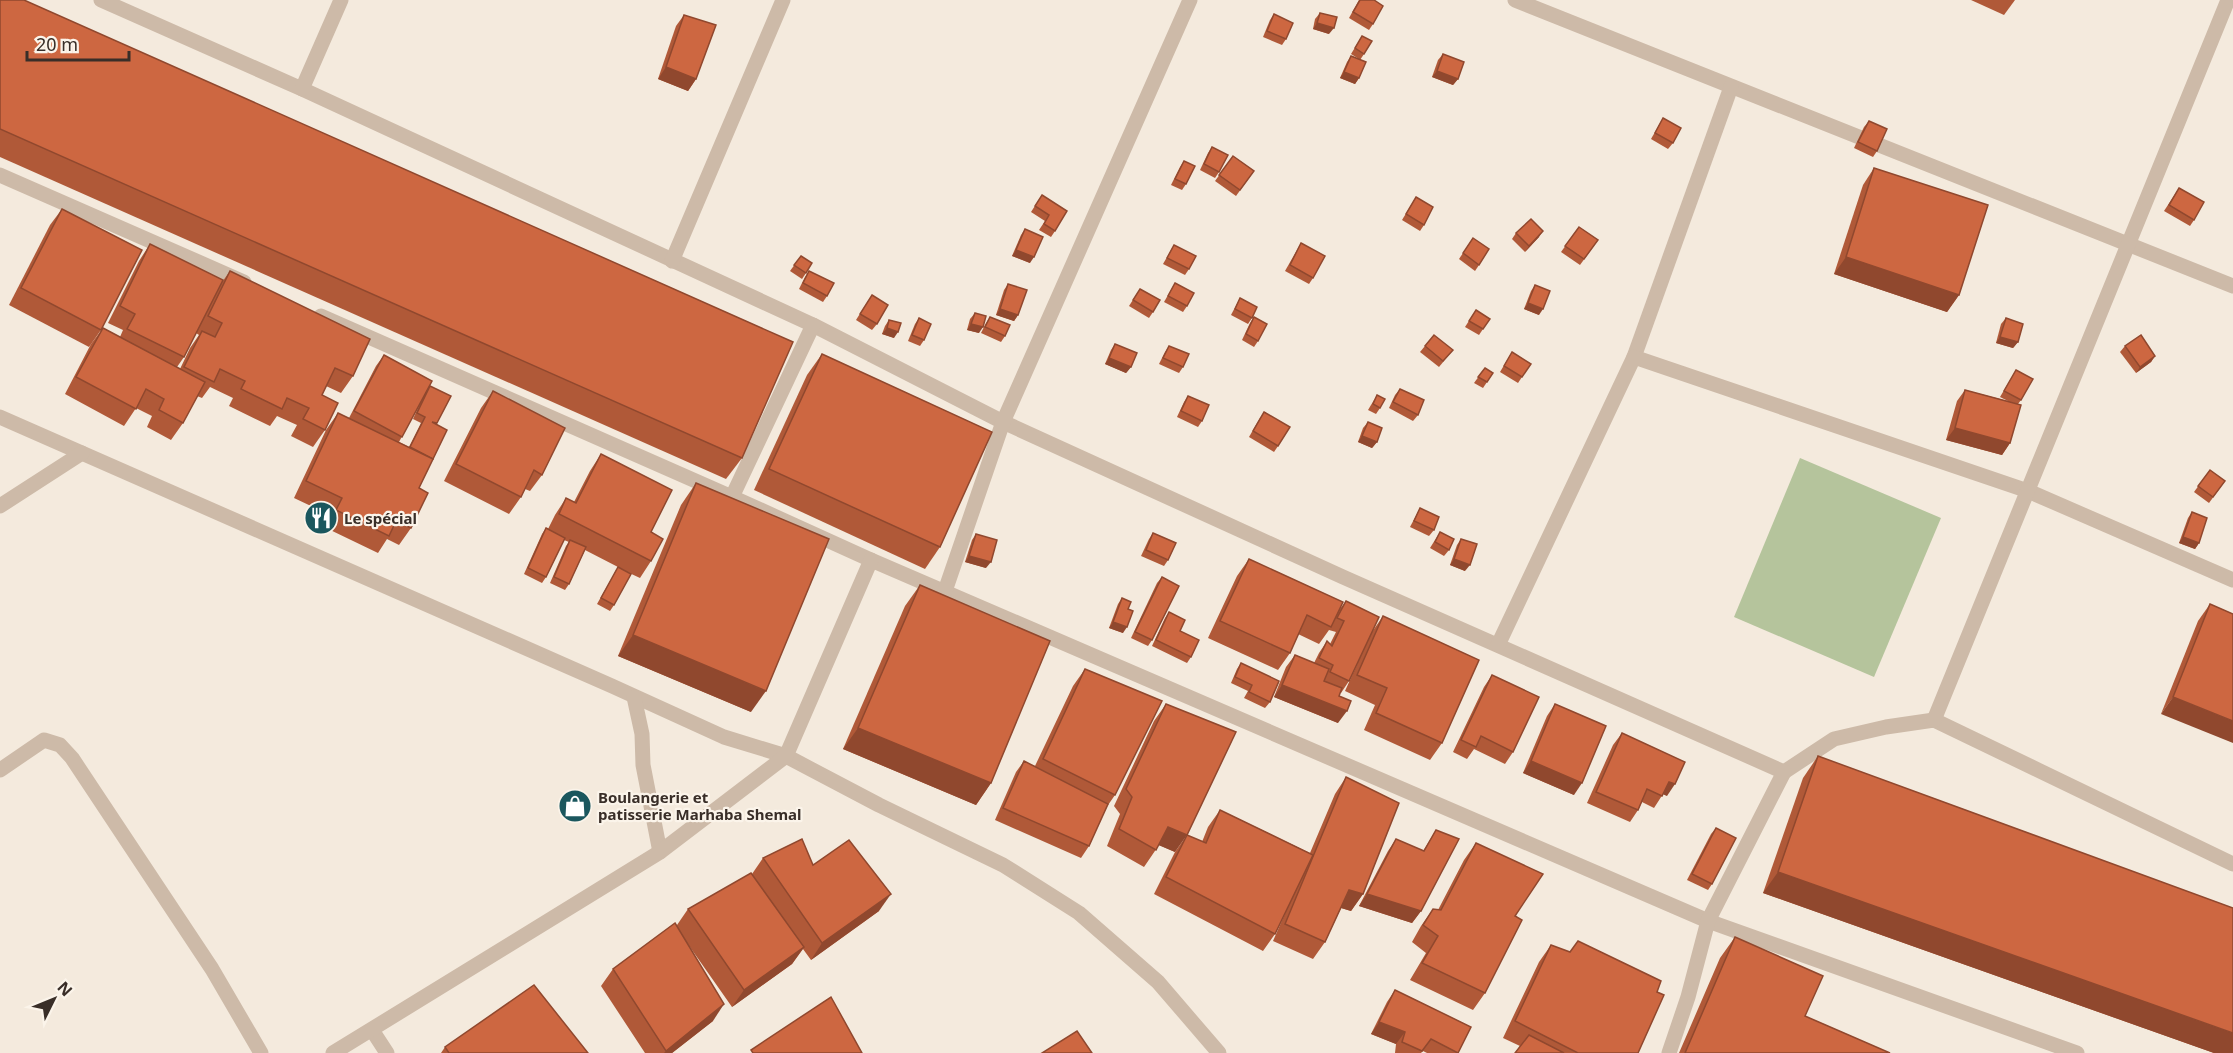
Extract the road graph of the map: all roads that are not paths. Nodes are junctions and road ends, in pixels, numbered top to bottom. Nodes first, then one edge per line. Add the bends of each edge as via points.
1 (101, 0) edge
2 (341, 0) edge
3 (783, 0) edge
4 (1190, 0) edge
5 (1515, 0) edge
6 (2228, 0) edge
7 (1533, 3) edge
8 (1731, 87) junction
9 (302, 89) junction
10 (0, 175) edge
11 (2128, 244) junction
12 (672, 261) junction
13 (2233, 286) edge
14 (262, 290) edge
15 (306, 309) edge
16 (813, 325) junction
17 (1634, 357) junction
18 (0, 417) edge
19 (1004, 422) junction
20 (81, 453) junction
21 (2028, 491) junction
22 (732, 497) junction
23 (0, 506) edge
24 (871, 560) junction
25 (2233, 580) edge
26 (945, 591) junction
27 (1498, 645) junction
28 (634, 697) junction
29 (1934, 720) junction
30 (786, 756) junction
31 (0, 770) edge
32 (1784, 772) junction
33 (660, 852) junction
34 (2233, 864) edge
35 (1708, 921) junction
36 (372, 1030) junction
37 (261, 1053) edge
38 (333, 1053) edge
39 (387, 1053) edge
40 (1218, 1053) edge
41 (1669, 1053) edge
42 (2078, 1053) edge

1 - 9 street
2 - 9 street
3 - 12 street
4 - 19 street
5 - 7 street
6 - 11 street
7 - 8 street
8 - 11 street
8 - 17 street
9 - 12 street
10 - 14 street
11 - 13 street
11 - 21 street
12 - 16 street
15 - 22 street
16 - 19 street
16 - 22 street
17 - 21 street
17 - 27 street
18 - 20 street
19 - 26 street
19 - 27 street
20 - 23 street
20 - 28 street
21 - 25 street
21 - 29 street
22 - 24 street
24 - 26 street
24 - 30 street
26 - 35 street
27 - 32 street
28 - 30 street via 724,737
28 - 33 street
29 - 32 street via 1834,739
29 - 34 street
30 - 33 street
30 - 40 street via 1003,865 1079,913 1158,982
31 - 37 street via 44,740 60,745 72,758 212,969
32 - 35 street
33 - 36 street
35 - 41 street
35 - 42 street
36 - 38 street
36 - 39 street

